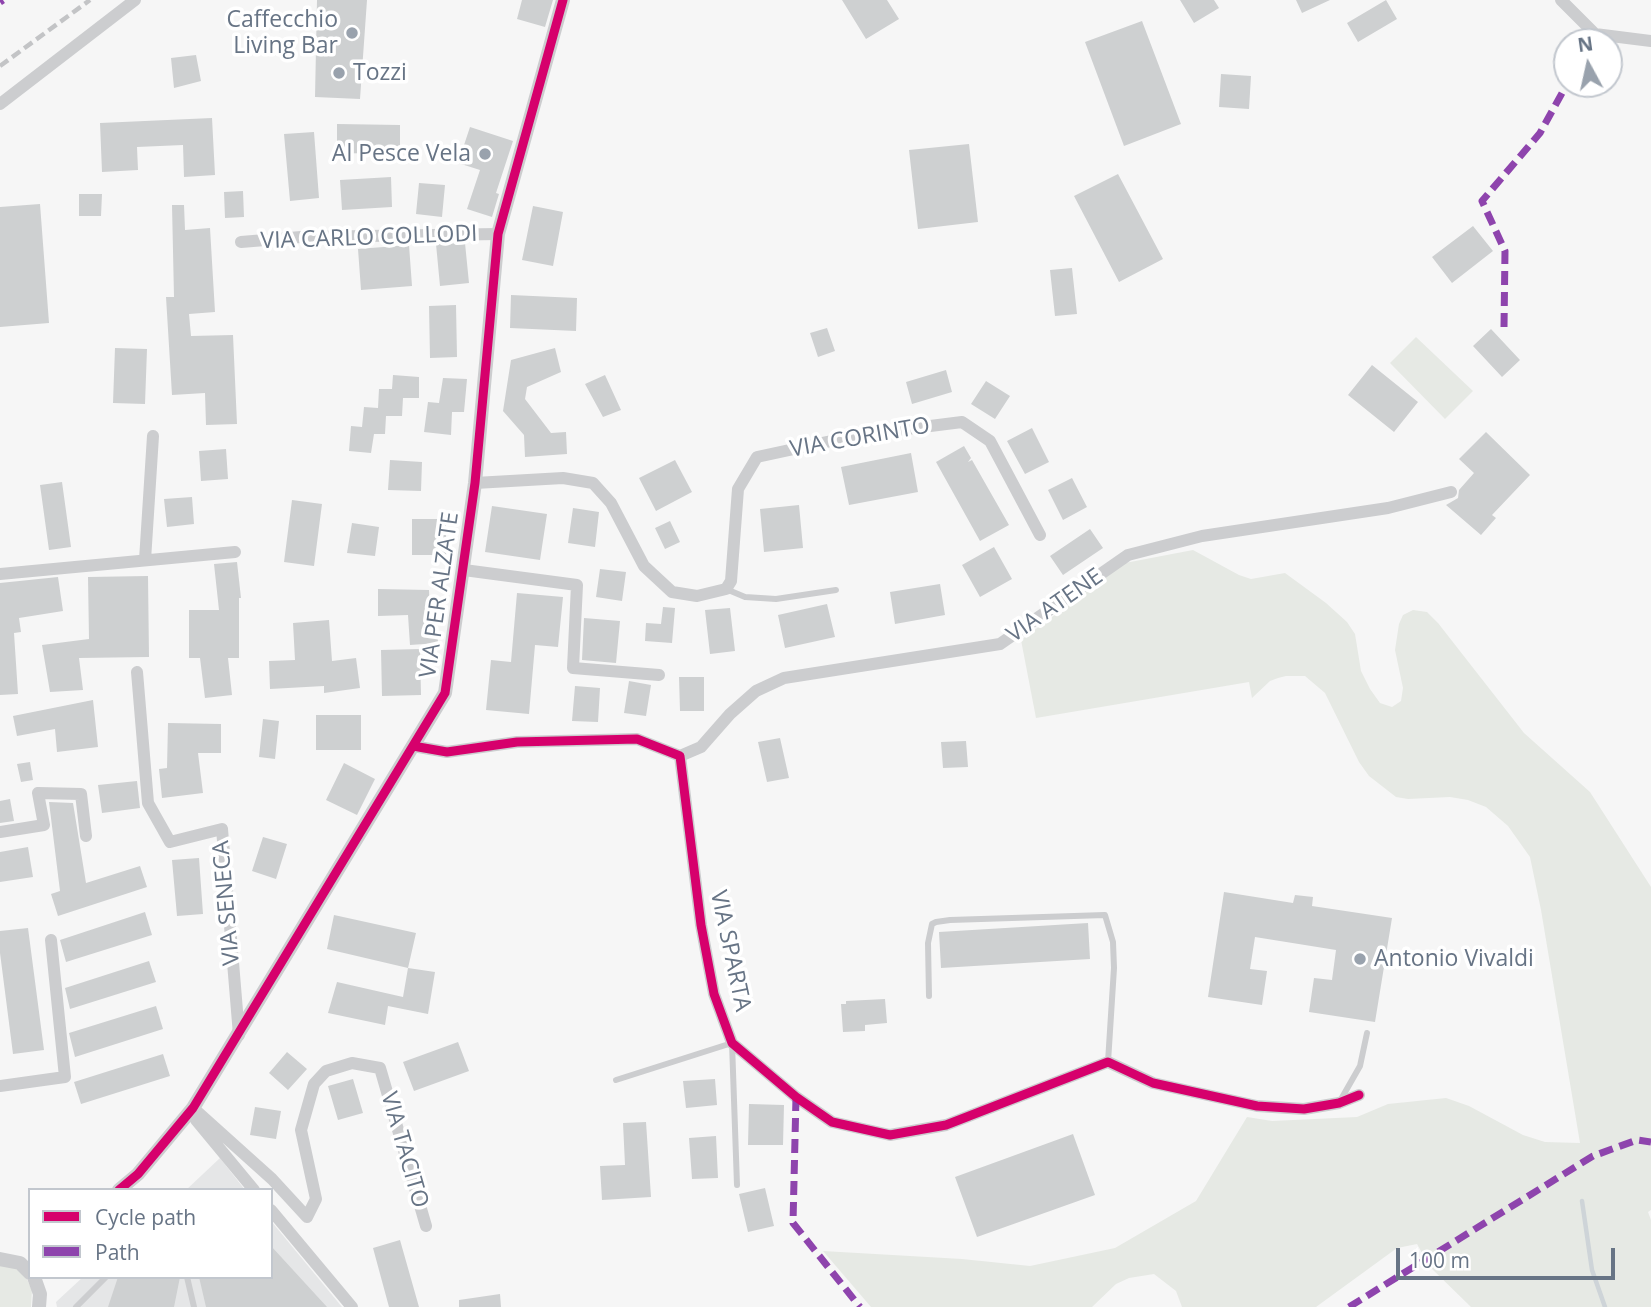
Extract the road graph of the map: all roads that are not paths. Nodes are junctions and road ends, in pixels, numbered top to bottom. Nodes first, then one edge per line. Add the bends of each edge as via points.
1 (135, 0) edge
2 (563, 0) edge
3 (1561, 0) edge
4 (1651, 41) edge
5 (0, 104) edge
6 (498, 234) junction
7 (241, 242) dead end
8 (153, 436) dead end
9 (475, 483) junction
10 (1451, 492) dead end
11 (1040, 535) dead end
12 (235, 552) dead end
13 (145, 560) junction
14 (464, 570) junction
15 (0, 574) edge
16 (726, 589) junction
17 (836, 590) dead end
18 (137, 672) dead end
19 (659, 675) dead end
20 (412, 746) junction
21 (680, 756) junction
22 (0, 832) edge
23 (86, 835) dead end
24 (51, 940) dead end
25 (929, 996) dead end
26 (1367, 1033) dead end
27 (239, 1035) junction
28 (732, 1043) junction
29 (1108, 1062) junction
30 (616, 1080) dead end
31 (0, 1086) edge
32 (1359, 1095) dead end
33 (1339, 1103) junction
34 (191, 1110) junction
35 (737, 1185) dead end
36 (121, 1188) edge
37 (252, 1188) edge
38 (273, 1212) edge
39 (426, 1226) dead end
40 (1, 1258) edge
41 (27, 1264) edge
42 (35, 1279) edge
43 (46, 1279) edge
44 (105, 1279) edge
45 (187, 1279) edge
46 (40, 1300) edge
47 (76, 1307) edge
48 (194, 1307) edge
49 (352, 1307) edge

1 - 5 street
2 - 6 street, VIA PER ALZATE
3 - 4 street via 1595,34
6 - 7 street, VIA CARLO COLLODI
6 - 9 street, VIA PER ALZATE
8 - 13 street
9 - 14 street, VIA PER ALZATE
9 - 16 street via 564,478 593,483 611,503 643,566 672,592 697,596
10 - 21 street, VIA ATENE via 1388,508 1202,536 1128,555 1000,644 784,678 756,691 701,747
11 - 16 street, VIA CORINTO via 990,441 962,422 859,435 757,457 738,489 731,581
12 - 13 street
13 - 15 street
14 - 19 street via 578,585 573,668
14 - 20 street, VIA PER ALZATE via 445,693
16 - 17 lane via 745,597 776,599
18 - 27 street, VIA SENECA via 148,803 170,842 222,830
20 - 21 street via 447,752 517,742 637,739
20 - 27 street, VIA PER ALZATE
21 - 28 street, VIA SPARTA via 714,994
22 - 23 street via 44,825 38,793 80,794
24 - 31 street via 65,1077
25 - 29 lane via 928,943 936,922 1105,915 1114,968
26 - 33 lane via 1360,1066
27 - 34 street, VIA PER ALZATE
28 - 29 street, VIA SPARTA via 832,1122 890,1135 946,1125
28 - 30 lane, VIA SPARTA
28 - 35 lane, VIA SPARTA
29 - 33 street via 1153,1083 1257,1106 1304,1109
32 - 33 street
34 - 36 street, VIA PER ALZATE
34 - 37 street
34 - 39 street, VIA TACITO via 272,1179 307,1217 316,1199 301,1130 314,1083 326,1070 352,1063 380,1068
38 - 49 street
40 - 41 street
42 - 46 street
43 - 46 street
44 - 47 lane
45 - 48 lane

